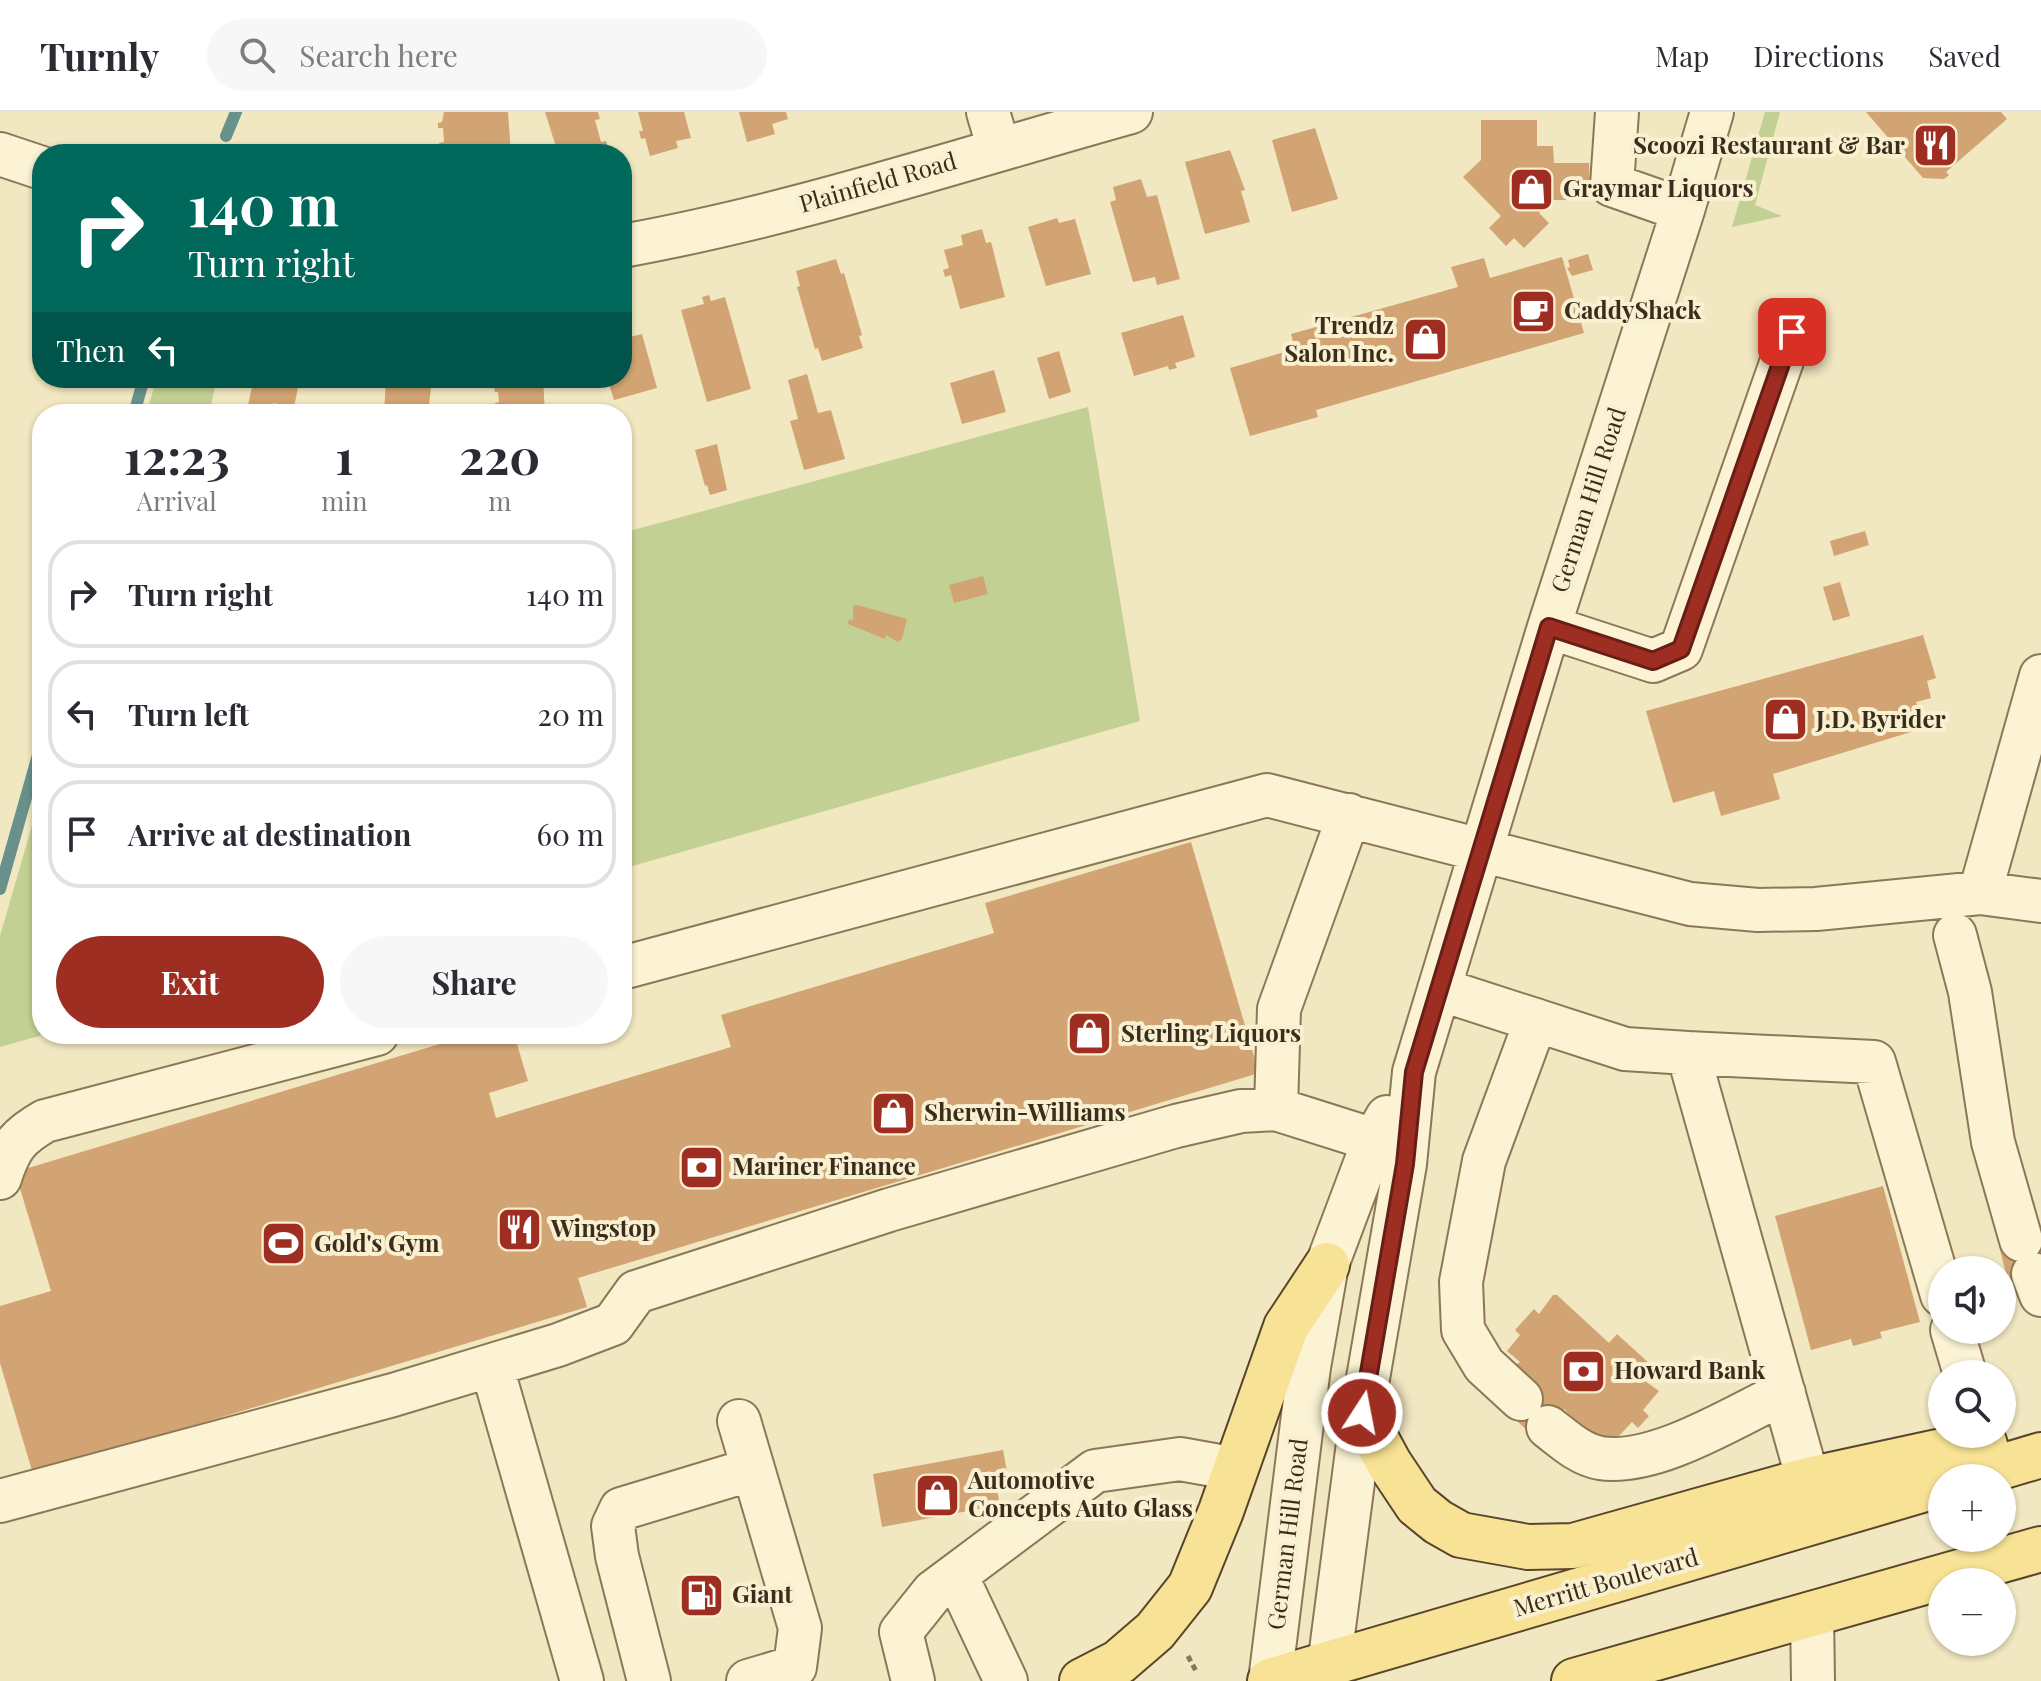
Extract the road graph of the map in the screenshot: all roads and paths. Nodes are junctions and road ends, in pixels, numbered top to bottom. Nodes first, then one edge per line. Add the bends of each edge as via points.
1 (1131, 112) edge
2 (1617, 112) edge
3 (1712, 112) edge
4 (994, 130) edge
5 (0, 154) edge
6 (32, 165) edge
7 (1683, 210) junction
8 (632, 244) edge
9 (1792, 332) dead end
10 (1549, 627) junction
11 (2041, 676) edge
12 (1349, 815) junction
13 (1482, 849) junction
14 (1980, 893) junction
15 (2041, 901) edge
16 (1955, 935) dead end
17 (632, 965) edge
18 (1439, 989) junction
19 (1536, 1020) junction
20 (339, 1044) edge
21 (1688, 1053) junction
22 (1414, 1072) junction
23 (1276, 1109) junction
24 (1374, 1140) junction
25 (0, 1178) edge
26 (1931, 1256) edge
27 (1327, 1265) junction
28 (2032, 1269) edge
29 (492, 1367) junction
30 (1784, 1393) junction
31 (1362, 1413) junction
32 (739, 1421) dead end
33 (2041, 1455) edge
34 (1980, 1456) edge
35 (753, 1469) junction
36 (1236, 1469) junction
37 (1808, 1480) junction
38 (1928, 1488) edge
39 (0, 1501) edge
40 (2041, 1549) edge
41 (956, 1575) junction
42 (1812, 1613) junction
43 (1327, 1673) edge
44 (582, 1681) edge
45 (649, 1681) edge
46 (748, 1681) edge
47 (913, 1681) edge
48 (1006, 1681) edge
49 (1082, 1681) edge
50 (1270, 1681) edge
51 (1574, 1681) edge
52 (1674, 1681) edge
53 (1813, 1681) edge

1 - 4 street, Plainfield Road
2 - 7 street via 1612,185
3 - 7 street, German Hill Road
4 - 8 street, Plainfield Road via 866,188
5 - 6 street
7 - 10 street, German Hill Road
9 - 10 street via 1681,649 1653,661
10 - 13 street, German Hill Road
11 - 14 street
12 - 13 street
12 - 17 street via 1267,795
12 - 23 street via 1279,1009
13 - 14 street via 1690,904 1816,909
13 - 18 street, German Hill Road
14 - 15 street
16 - 28 street via 1970,992 1993,1142
18 - 19 street
18 - 22 street, German Hill Road
19 - 21 street via 1625,1049
19 - 30 street via 1484,1161 1461,1282 1463,1330 1484,1365 1578,1451 1601,1458 1641,1455 1699,1437
20 - 25 street via 45,1121 23,1133 8,1153
21 - 26 street via 1874,1062
21 - 30 street
22 - 24 street, German Hill Road
22 - 31 street, German Hill Road via 1405,1164
23 - 24 street
23 - 29 street via 1176,1126 772,1246 636,1292 613,1324
24 - 27 street, German Hill Road
27 - 36 main road via 1286,1327
27 - 50 street, German Hill Road via 1307,1381
29 - 39 street
29 - 44 street
30 - 37 street
31 - 37 main road via 1417,1505 1438,1522 1461,1535 1528,1547 1573,1546
31 - 43 street, German Hill Road
32 - 35 street
33 - 34 main road
34 - 37 main road
35 - 45 street via 621,1509 613,1526 617,1556
35 - 46 street via 800,1628 795,1667
36 - 41 street via 1180,1459 1095,1471
36 - 49 main road via 1190,1587 1128,1655
38 - 43 main road, Merritt Boulevard
40 - 42 main road
41 - 47 street via 933,1592 901,1632
41 - 48 street
42 - 51 main road
42 - 52 main road
42 - 53 street
43 - 50 main road, Merritt Boulevard

